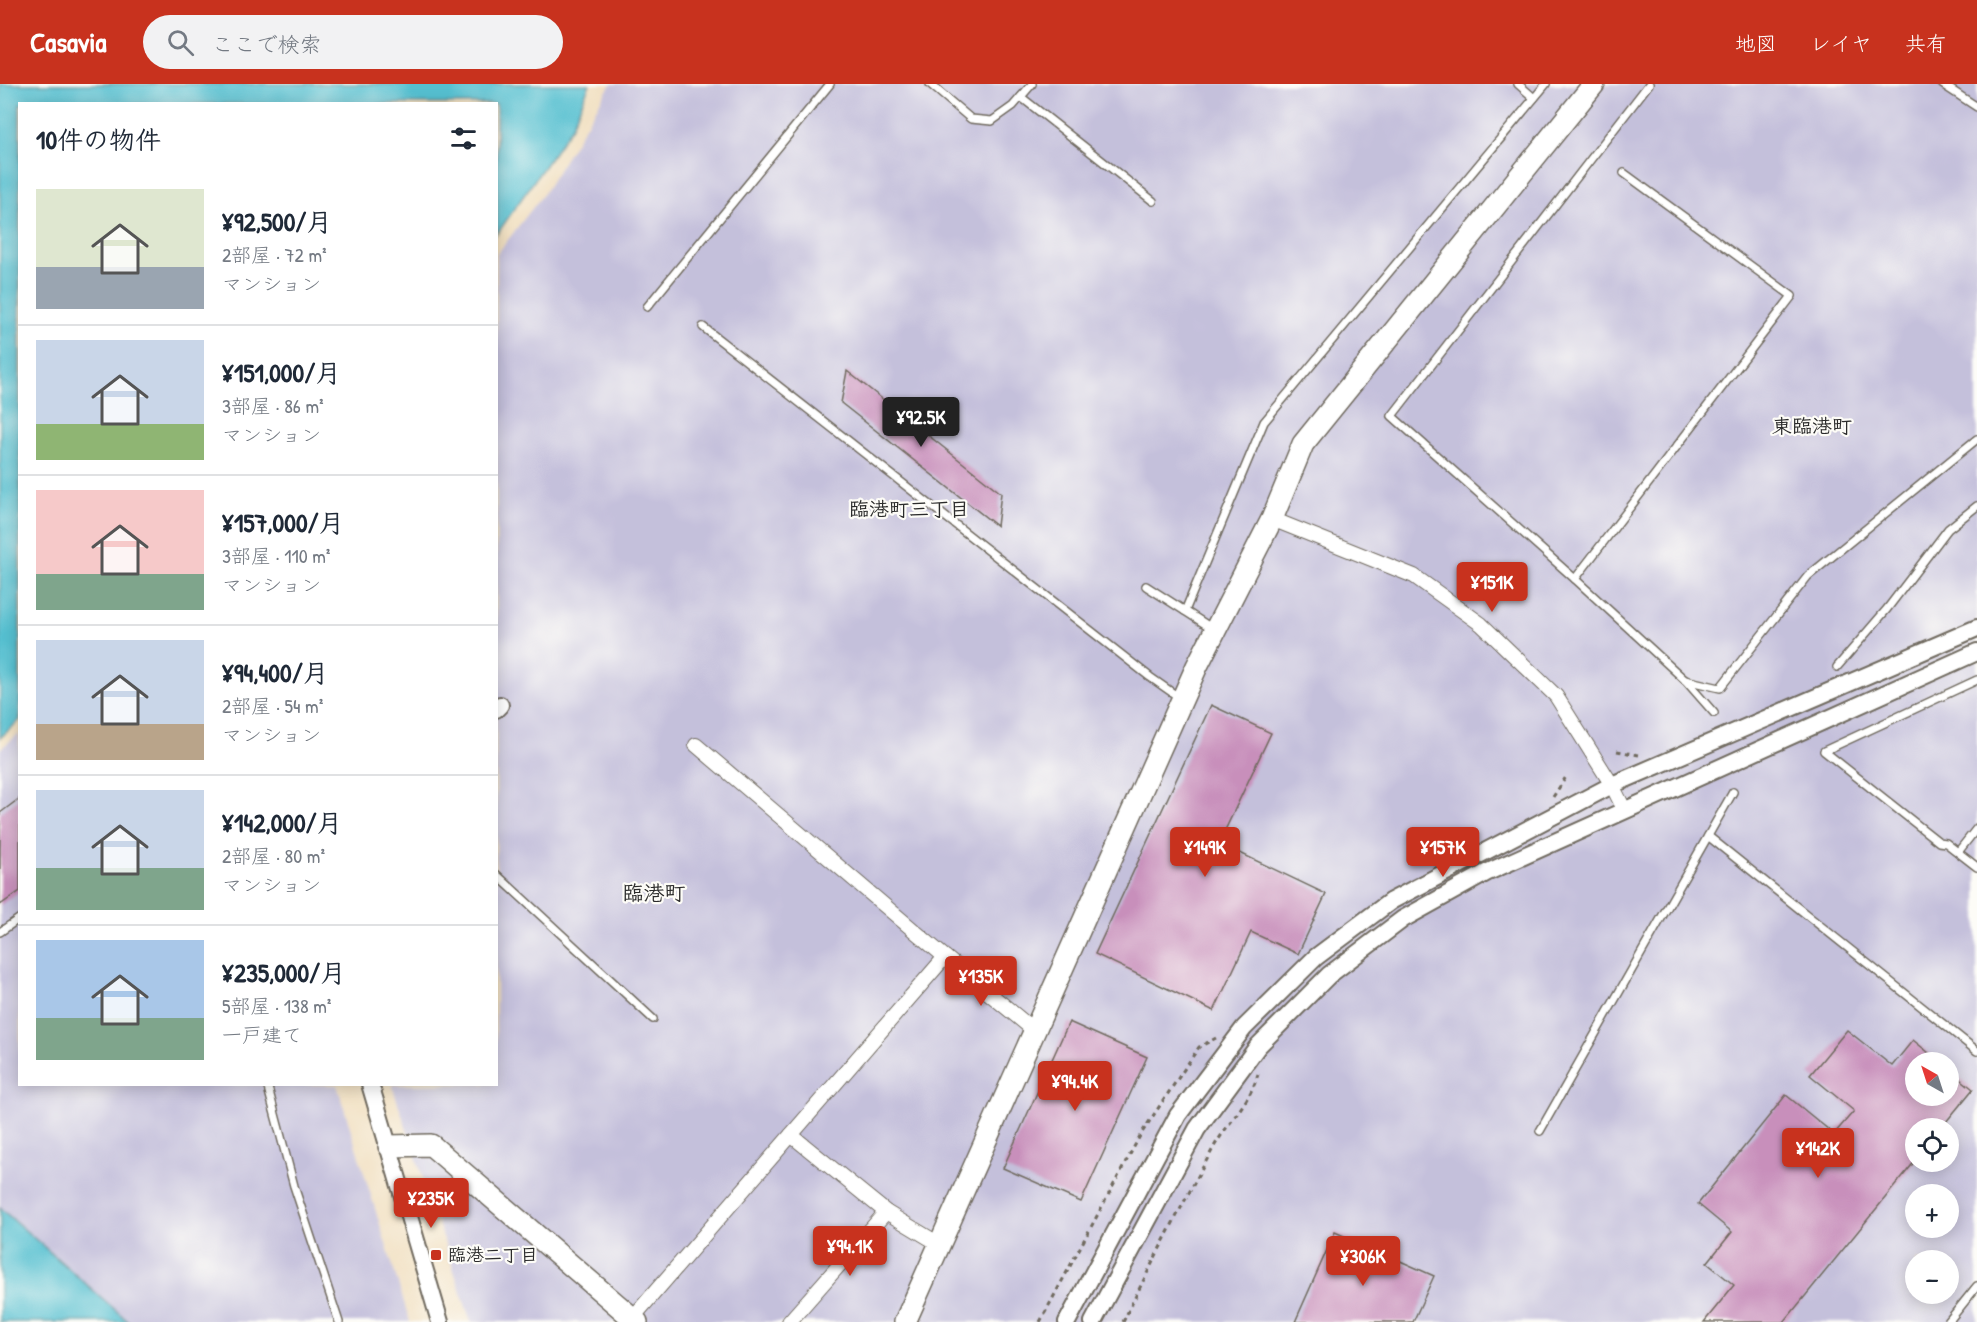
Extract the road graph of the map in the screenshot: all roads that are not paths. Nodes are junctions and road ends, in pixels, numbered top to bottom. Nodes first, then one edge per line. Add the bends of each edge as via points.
1 (830, 84) edge
2 (930, 84) edge
3 (1032, 84) edge
4 (1518, 84) edge
5 (1546, 84) edge
6 (1594, 84) edge
7 (1648, 84) edge
8 (1942, 84) edge
9 (1021, 97) junction
10 (1534, 98) junction
11 (1977, 107) edge
12 (1624, 173) dead end
13 (1153, 201) dead end
14 (647, 307) dead end
15 (702, 327) dead end
16 (1977, 440) edge
17 (1977, 506) edge
18 (1272, 519) junction
19 (1575, 579) junction
20 (1146, 586) dead end
21 (1185, 611) junction
22 (1977, 628) edge
23 (1215, 631) junction
24 (1977, 652) edge
25 (1838, 667) dead end
26 (1685, 680) junction
27 (1977, 680) edge
28 (1182, 699) junction
29 (1714, 713) dead end
30 (696, 746) dead end
31 (1612, 784) junction
32 (1732, 792) dead end
33 (1624, 809) junction
34 (1977, 828) edge
35 (1708, 836) junction
36 (1958, 852) junction
37 (1977, 867) edge
38 (498, 876) edge
39 (18, 919) edge
40 (0, 932) edge
41 (945, 957) junction
42 (653, 1019) dead end
43 (1036, 1032) junction
44 (1977, 1051) edge
45 (268, 1086) edge
46 (371, 1086) edge
47 (1540, 1131) dead end
48 (791, 1135) junction
49 (389, 1146) junction
50 (886, 1212) junction
51 (939, 1244) junction
52 (1977, 1286) edge
53 (632, 1321) edge
54 (339, 1322) edge
55 (440, 1322) edge
56 (789, 1322) edge
57 (906, 1322) edge
58 (1067, 1322) edge
59 (1093, 1322) edge
60 (1948, 1322) edge

1 - 14 lane
2 - 9 lane via 971,119 992,121
3 - 9 lane
4 - 10 lane
5 - 10 lane
6 - 18 main road via 1303,444
7 - 19 lane via 1392,416
8 - 11 lane
9 - 13 lane
10 - 21 lane via 1264,422
12 - 19 lane via 1792,296
15 - 28 lane
16 - 26 lane via 1808,576 1720,688
17 - 25 lane via 1947,529
18 - 23 main road
18 - 31 street via 1414,576 1481,624 1556,696
19 - 26 lane
20 - 21 lane
21 - 23 lane
22 - 31 street
23 - 28 main road
24 - 33 street
26 - 29 lane
27 - 36 lane via 1824,751 1939,842
28 - 43 main road
30 - 41 street
31 - 33 street
31 - 58 street via 1391,900 1316,957 1244,1028 1178,1115
32 - 35 lane
33 - 59 street via 1486,873 1403,919 1329,975 1258,1046 1197,1129
34 - 36 lane
35 - 44 lane
35 - 47 lane
36 - 37 lane
38 - 42 lane
39 - 40 lane
41 - 43 street
41 - 48 street
43 - 51 main road
45 - 54 lane via 294,1186
46 - 49 street
48 - 50 street
48 - 53 street
49 - 53 main road via 431,1145
49 - 55 street
50 - 51 street
50 - 56 street
51 - 57 main road
52 - 60 lane

